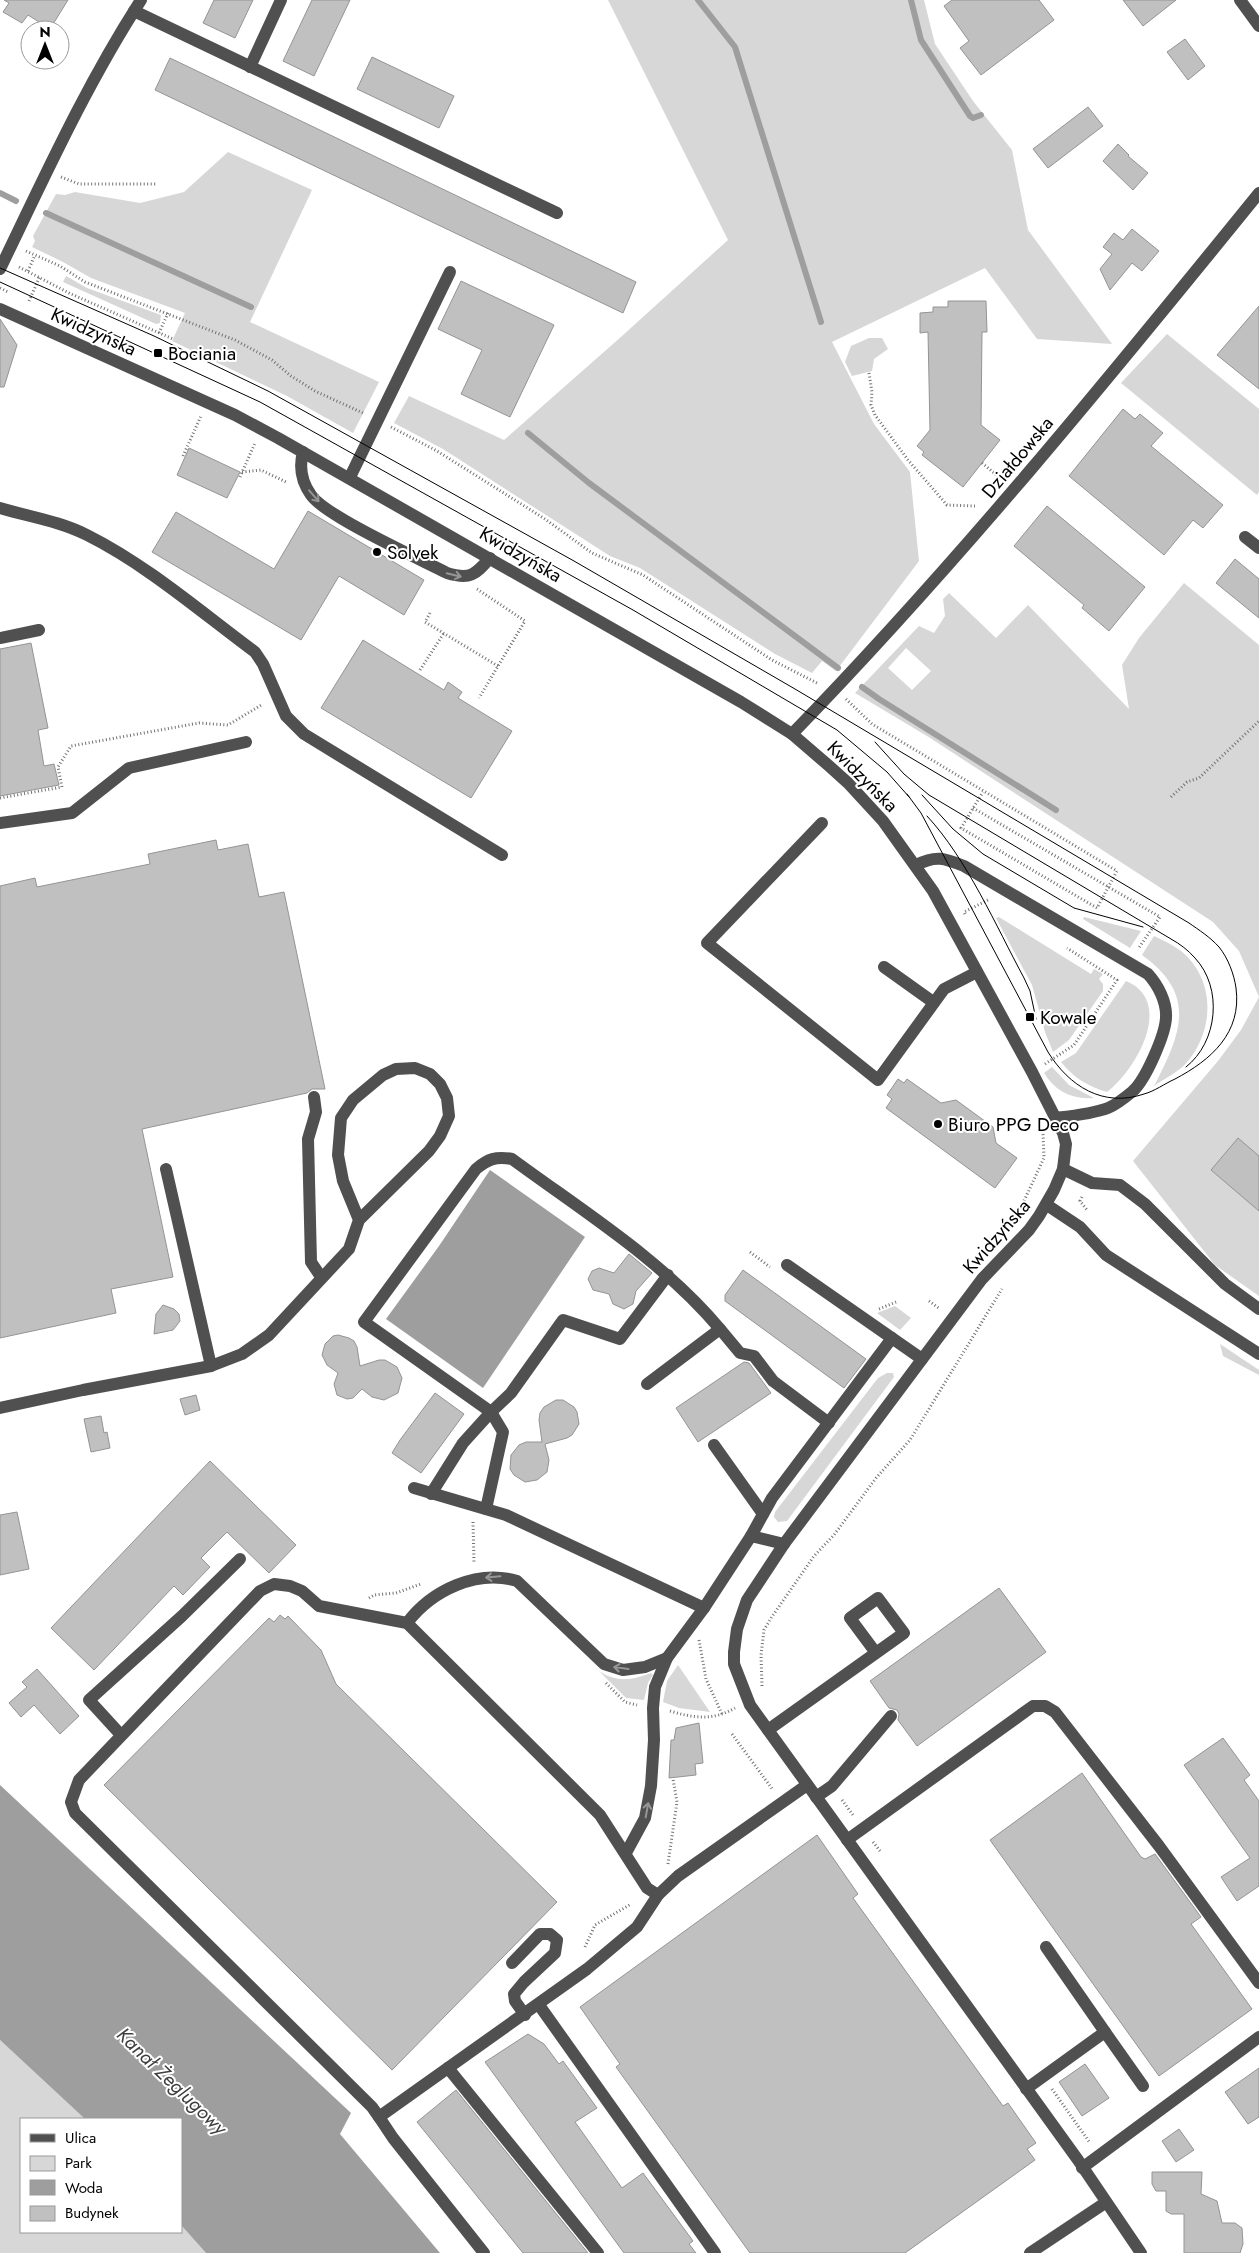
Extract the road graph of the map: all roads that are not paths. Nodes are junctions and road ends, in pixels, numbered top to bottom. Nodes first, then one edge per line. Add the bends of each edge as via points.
1 (281, 0) edge
2 (1240, 0) edge
3 (137, 6) edge
4 (1259, 26) edge
5 (250, 67) junction
6 (1259, 193) edge
7 (557, 213) dead end
8 (2, 265) edge
9 (450, 272) dead end
10 (0, 309) edge
11 (303, 452) junction
12 (350, 477) junction
13 (0, 508) edge
14 (1245, 537) dead end
15 (1259, 548) edge
16 (490, 558) junction
17 (39, 630) dead end
18 (0, 638) edge
19 (792, 734) junction
20 (246, 742) dead end
21 (822, 823) dead end
22 (0, 824) edge
23 (502, 855) dead end
24 (916, 865) junction
25 (884, 967) dead end
26 (977, 972) junction
27 (933, 1002) junction
28 (314, 1097) dead end
29 (1056, 1118) junction
30 (166, 1169) dead end
31 (1063, 1169) junction
32 (1047, 1204) junction
33 (359, 1220) junction
34 (788, 1265) dead end
35 (668, 1275) junction
36 (321, 1277) junction
37 (1259, 1308) edge
38 (720, 1329) junction
39 (892, 1338) junction
40 (1259, 1354) edge
41 (922, 1360) junction
42 (211, 1366) junction
43 (647, 1384) dead end
44 (0, 1408) edge
45 (491, 1412) junction
46 (829, 1423) junction
47 (714, 1445) dead end
48 (414, 1488) dead end
49 (431, 1494) junction
50 (486, 1510) junction
51 (763, 1514) junction
52 (751, 1536) junction
53 (784, 1544) junction
54 (240, 1559) dead end
55 (704, 1608) junction
56 (407, 1623) junction
57 (876, 1653) dead end
58 (668, 1658) junction
59 (891, 1716) dead end
60 (768, 1730) junction
61 (122, 1735) junction
62 (807, 1785) junction
63 (816, 1797) junction
64 (847, 1840) junction
65 (626, 1853) junction
66 (658, 1895) junction
67 (1046, 1947) dead end
68 (512, 1963) dead end
69 (1259, 1983) edge
70 (539, 2005) junction
71 (525, 2015) junction
72 (1105, 2032) junction
73 (1259, 2037) edge
74 (448, 2068) junction
75 (1143, 2086) dead end
76 (1026, 2089) junction
77 (379, 2117) junction
78 (1082, 2168) junction
79 (1105, 2203) junction
80 (484, 2253) edge
81 (598, 2253) edge
82 (715, 2253) edge
83 (1030, 2253) edge
84 (1141, 2253) edge

1 - 5 street
2 - 4 street
3 - 5 street
3 - 8 street via 104,61 39,185
5 - 7 street
6 - 19 street, Działdowska via 970,542 898,624
9 - 12 street
10 - 11 street, Kwidzyńska via 235,415
11 - 12 street, Kwidzyńska
11 -> 16 street via 299,465 311,496 335,515 447,574 469,577
12 - 16 street, Kwidzyńska
13 - 23 street via 68,526 125,557 255,652 286,716 304,734
14 - 15 street
16 - 19 street, Kwidzyńska
17 - 18 street
19 - 24 street, Kwidzyńska via 848,782
20 - 22 street via 129,768 72,813
21 - 27 street via 707,943 878,1080
24 - 26 street, Kwidzyńska
24 - 29 street via 927,859 944,858 957,863 1148,974 1155,982 1164,1004 1164,1031 1133,1091 1109,1108
25 - 27 street
26 - 27 street via 944,989
26 - 29 street, Kwidzyńska
28 - 36 street via 316,1112 308,1139 311,1262
29 - 31 street, Kwidzyńska via 1066,1144
30 - 42 street
31 - 32 street, Kwidzyńska
31 - 37 street via 1092,1183 1120,1185 1145,1204 1225,1284
32 - 40 street via 1080,1227 1106,1255
32 - 41 street, Kwidzyńska via 1029,1230 982,1279
33 - 33 street via 429,1152 440,1136 449,1116 447,1098 430,1074 415,1068 396,1069 383,1075 353,1100 341,1118 338,1155 343,1181
33 - 36 street via 349,1249
34 - 39 street
35 - 38 street
35 - 45 street via 620,1339 563,1320 511,1393
35 - 45 street via 512,1159 499,1157 484,1162 364,1322
36 - 42 street via 269,1335 242,1354
38 - 43 street
38 - 46 street via 740,1354 754,1356 773,1381
39 - 41 street
39 - 46 street
41 - 53 street, Kwidzyńska
42 - 44 street
45 - 49 street via 463,1443
45 - 50 street via 502,1432
46 - 51 street
47 - 51 street
48 - 49 street
49 - 50 street
50 - 55 street via 506,1516
51 - 52 street
52 - 53 street
52 - 55 street
53 - 60 street, Kwidzyńska via 747,1600 737,1629 734,1664 750,1705
54 - 61 street via 88,1700
55 - 58 street
58 -> 56 street via 623,1670 604,1664 518,1581 501,1576 478,1578 441,1591
56 - 61 street via 319,1606 302,1591 274,1584 260,1591
56 - 65 street via 600,1815
57 - 60 street
65 -> 58 street via 645,1818 651,1786 654,1694
59 - 63 street via 832,1786
60 - 62 street, Kwidzyńska
61 - 77 street via 79,1780 71,1802 75,1813
62 - 63 street, Kwidzyńska
62 - 66 street via 678,1876
63 - 64 street, Kwidzyńska
64 - 69 street via 1033,1706 1046,1706 1056,1712 1147,1830
64 - 76 street, Kwidzyńska
65 - 66 street via 648,1888
66 - 70 street via 638,1927
67 - 72 street
68 - 71 street via 540,1934 550,1934 557,1940 555,1953 514,1994
70 - 71 street
70 - 82 street
71 - 74 street
72 - 75 street
72 - 76 street
73 - 78 street
74 - 77 street
74 - 81 street
76 - 78 street, Kwidzyńska
77 - 80 street
78 - 79 street, Kwidzyńska
79 - 83 street
79 - 84 street, Kwidzyńska

